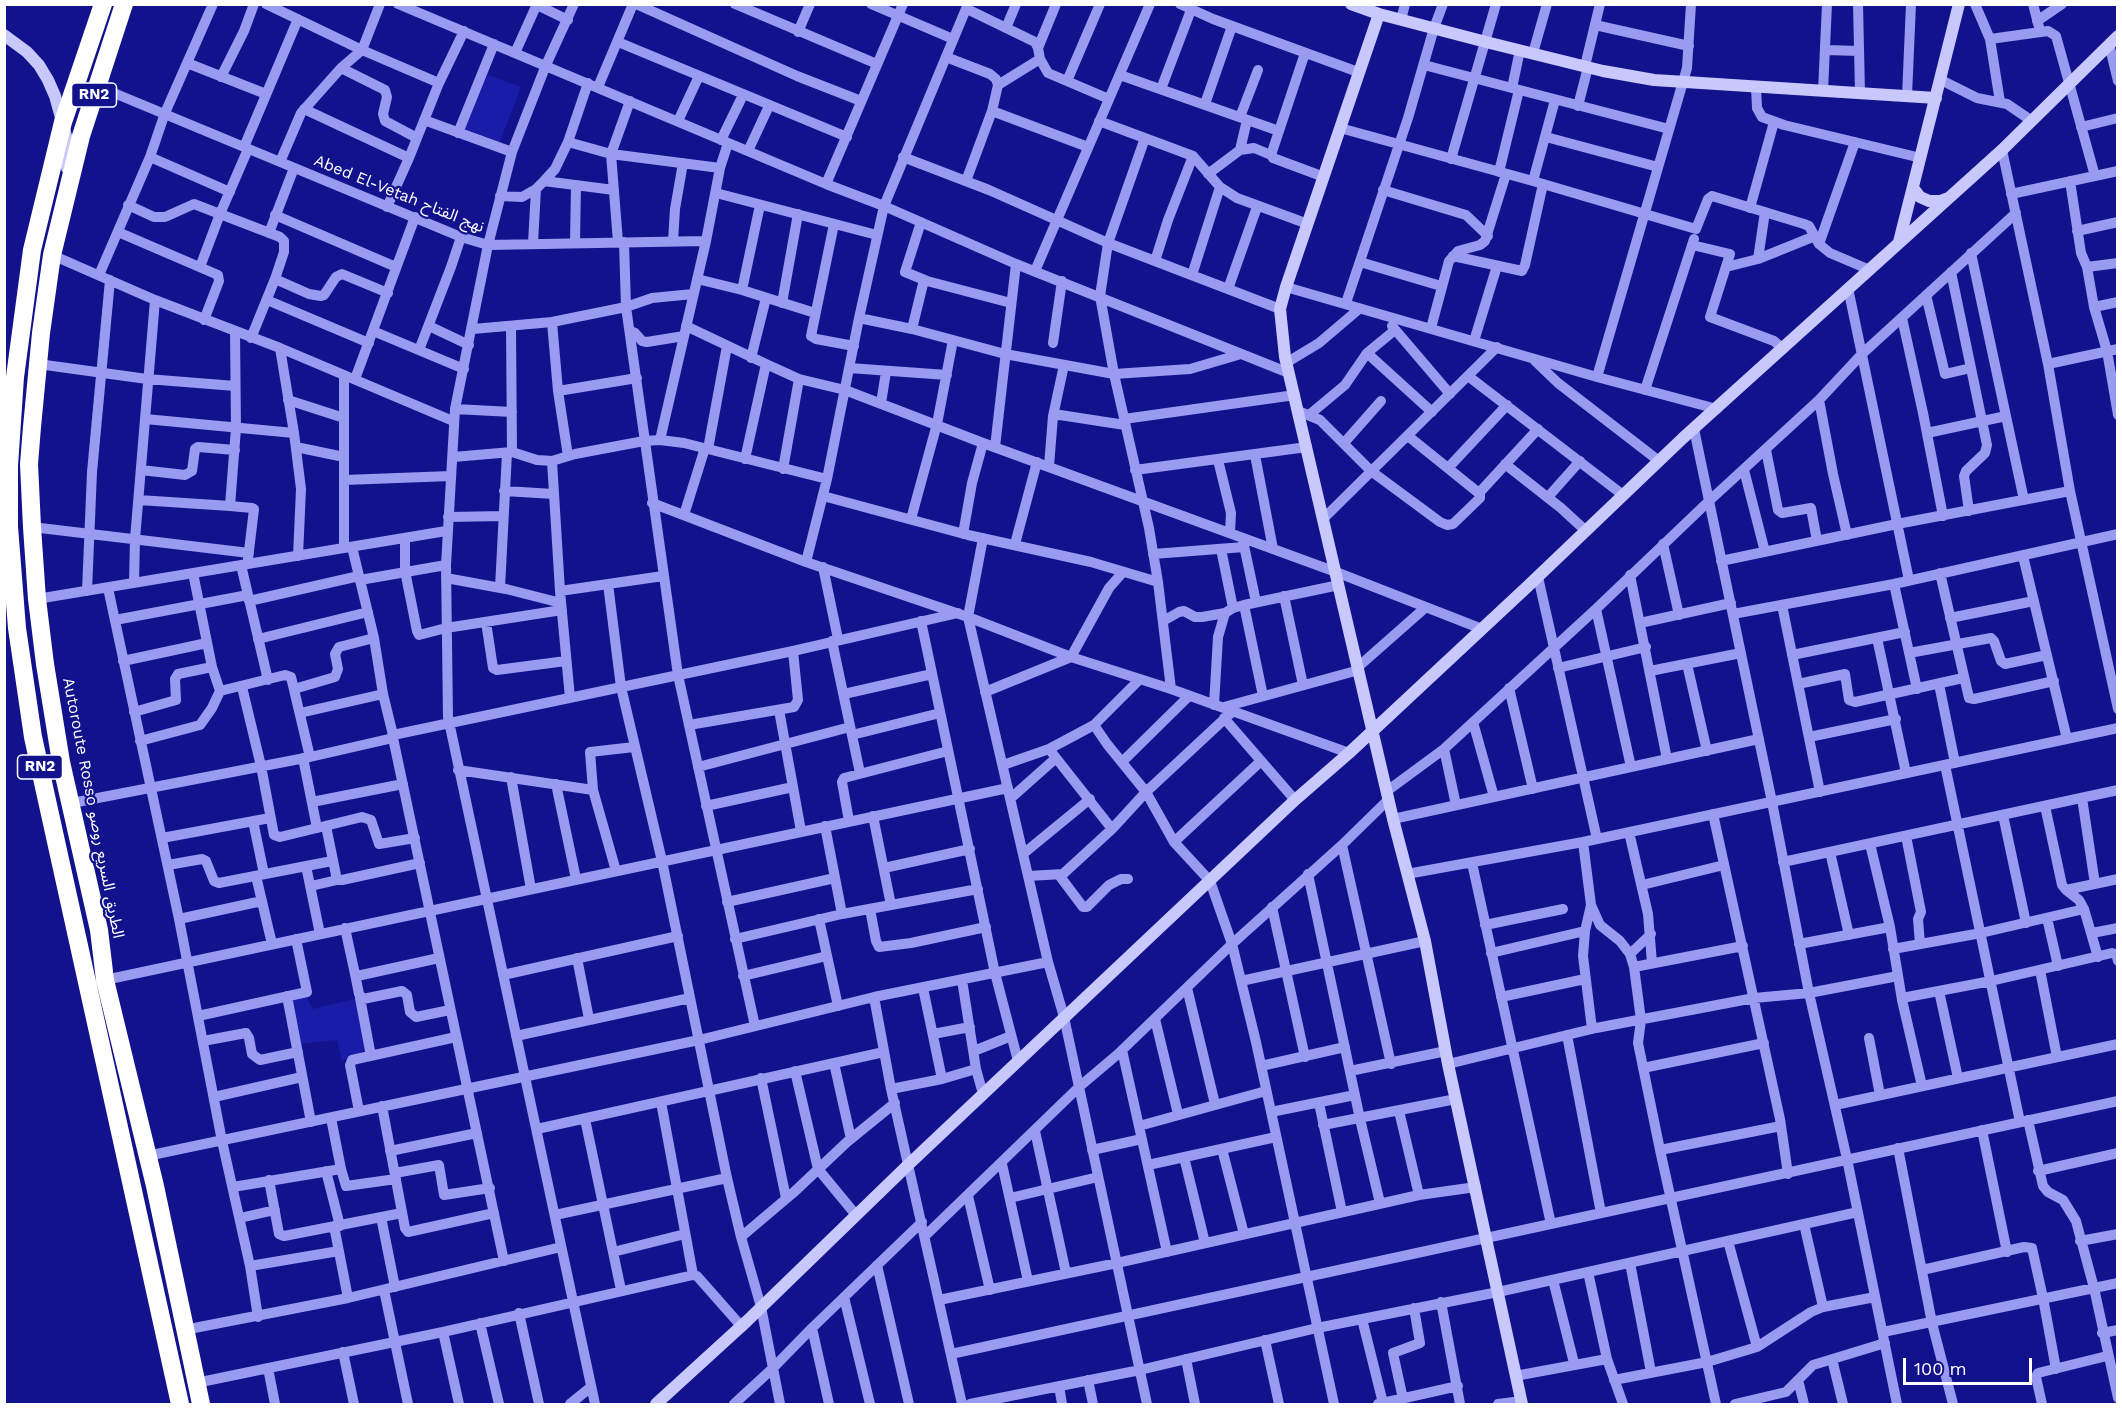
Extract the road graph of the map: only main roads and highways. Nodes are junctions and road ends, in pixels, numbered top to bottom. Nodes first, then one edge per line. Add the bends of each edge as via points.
1 (103, 4) edge
2 (124, 4) edge
3 (180, 1404) edge
4 (201, 1404) edge

1 - 3 highway, RN2 via 63,122 31,258 15,377 9,499 17,627 33,737
2 - 4 highway, Autoroute Rosso الطريق السريع روصو / RN2 via 67,187 52,255 29,465 32,526 51,712 99,930 105,980 155,1186

